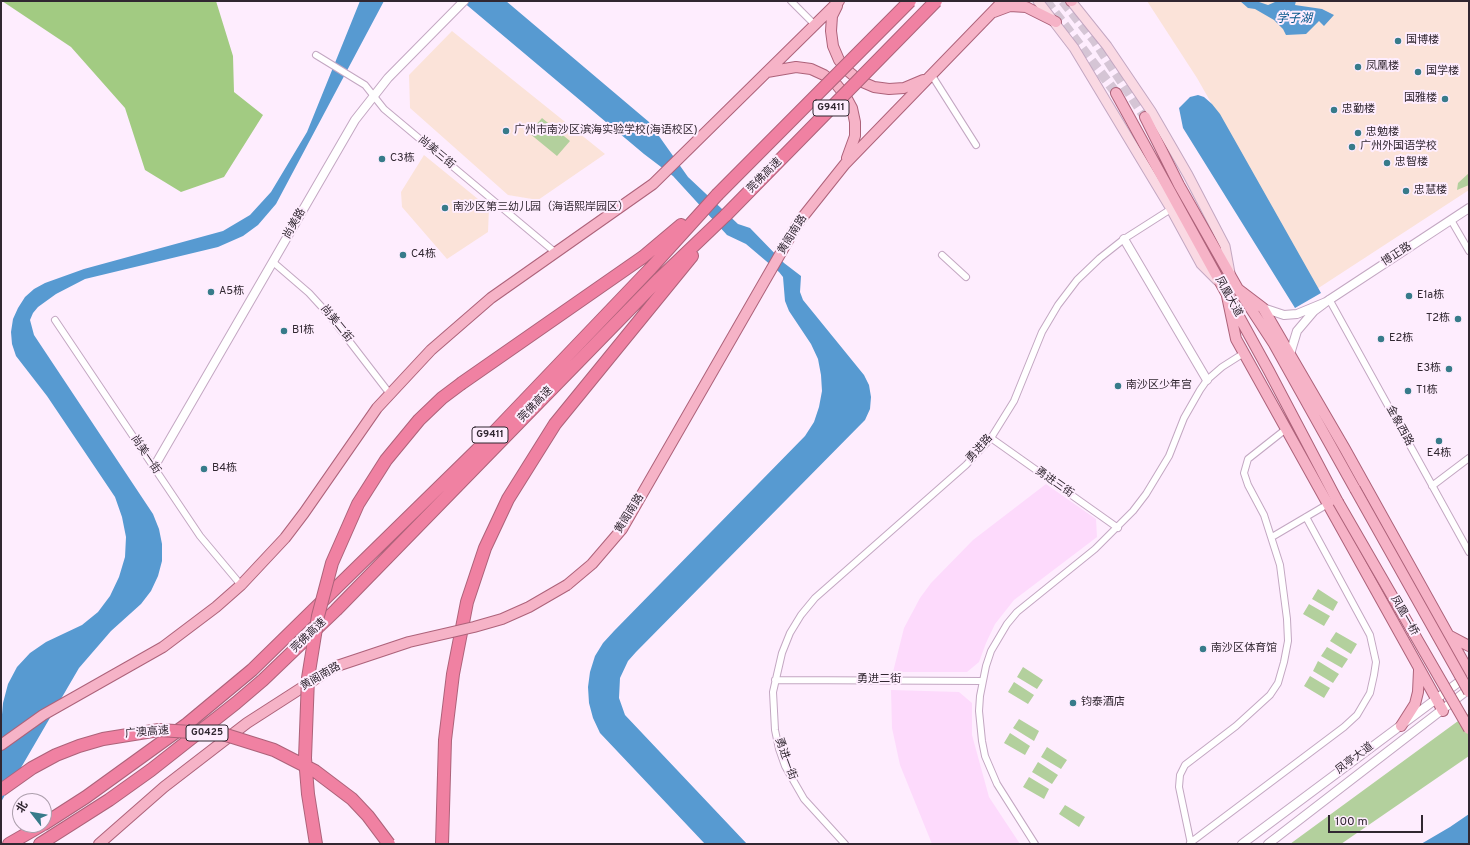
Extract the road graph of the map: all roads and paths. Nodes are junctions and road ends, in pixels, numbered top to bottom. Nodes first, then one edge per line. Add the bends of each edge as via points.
1 (464, 1) edge
2 (790, 1) edge
3 (910, 1) edge
4 (936, 1) edge
5 (1003, 1) edge
6 (1038, 1) edge
7 (1071, 1) edge
8 (839, 2) edge
9 (992, 13) junction
10 (1056, 22) junction
11 (815, 25) junction
12 (316, 55) dead end
13 (767, 72) junction
14 (931, 74) junction
15 (1116, 93) tunnel mouth
16 (373, 96) junction
17 (1145, 117) tunnel mouth
18 (976, 145) dead end
19 (845, 164) junction
20 (717, 194) junction
21 (1469, 208) edge
22 (1171, 209) junction
23 (1451, 220) junction
24 (1124, 239) junction
25 (1469, 251) edge
26 (556, 253) junction
27 (942, 255) dead end
28 (272, 262) junction
29 (1231, 276) junction
30 (966, 277) dead end
31 (1219, 282) junction
32 (663, 284) junction
33 (1238, 289) junction
34 (1227, 296) junction
35 (1327, 300) junction
36 (1263, 308) junction
37 (55, 320) dead end
38 (1244, 353) junction
39 (1290, 354) junction
40 (1207, 380) junction
41 (390, 394) junction
42 (1286, 429) junction
43 (991, 438) junction
44 (1469, 458) edge
45 (154, 467) junction
46 (1432, 486) junction
47 (1354, 489) joint
48 (1338, 502) joint
49 (1328, 504) junction
50 (1306, 517) junction
51 (1118, 528) junction
52 (1272, 537) junction
53 (1469, 552) edge
54 (241, 585) junction
55 (1448, 634) junction
56 (1469, 646) edge
57 (1418, 666) junction
58 (1469, 673) edge
59 (775, 680) junction
60 (983, 681) junction
61 (1469, 691) edge
62 (1436, 699) junction
63 (1443, 711) junction
64 (1400, 726) junction
65 (1469, 729) edge
66 (1, 745) edge
67 (1, 790) edge
68 (52, 819) edge
69 (29, 833) edge
70 (1190, 843) edge
71 (9, 844) edge
72 (40, 844) edge
73 (99, 844) edge
74 (316, 844) edge
75 (388, 844) edge
76 (442, 844) edge
77 (845, 844) edge
78 (1035, 844) edge
79 (1242, 844) edge
80 (1268, 844) edge

1 - 16 street, 尚美路
2 - 11 street
3 - 20 highway, 莞佛高速 / G9411, bridge
4 - 32 highway, 莞佛高速 / G9411, bridge via 726,215
5 - 9 main road, 黄阁南路
6 - 10 main road
7 - 29 main road via 1107,46 1158,123 1225,246
8 - 11 main road
8 - 14 main road via 832,16 831,31 833,46 848,72 874,87 889,89 904,88 918,83
9 - 10 main road via 1010,6 1020,6
9 - 14 main road, 黄阁南路
10 - 22 main road
11 - 13 main road
12 - 16 street, 尚美三街 via 365,85
13 - 19 main road via 796,67 824,75 836,84 845,95 853,115 855,136
13 - 26 main road via 653,184
14 - 18 street
14 - 19 main road, 黄阁南路
15 - 31 main road, 凤凰大道
16 - 26 street, 尚美三街 via 384,109
16 - 28 street, 尚美路 via 348,131
17 - 29 main road, 凤凰大道 via 1179,185
19 - 73 main road, 黄阁南路, bridge via 798,223 622,529 592,564 567,585 502,619 409,642 334,667 247,724 164,786
20 - 68 highway, 莞佛高速 / G9411, bridge via 651,268 477,450 252,670 187,724
20 - 74 highway, bridge via 643,257 442,398 386,460 358,504 332,564 315,630 308,678 305,758
21 - 23 street, 博正路
22 - 24 street, 勇进路
22 - 31 main road via 1200,264
23 - 25 street
23 - 35 street, 博正路
24 - 40 street
24 - 43 street, 勇进路 via 1077,280 1058,305 1042,332 1014,401
26 - 41 main road via 460,323
27 - 30 street
28 - 41 street, 尚美二街 via 309,293 330,316
28 - 45 street, 尚美路
29 - 33 main road, 凤凰大道
31 - 34 main road, 凤凰大道
32 - 72 highway, 莞佛高速 / G9411, bridge via 263,680 206,728 109,800
32 - 76 highway via 555,424 508,499 485,548 466,602 453,674 445,740
33 - 36 main road
33 - 47 main road, 凤凰大道 via 1274,344
34 - 38 main road via 1236,339
34 - 48 main road, 凤凰大道
35 - 36 street via 1297,314 1284,315
35 - 39 street via 1297,331
35 - 46 street, 金象西路
36 - 39 main road
37 - 45 street, 尚美一街
38 - 40 street
38 - 42 main road
39 - 55 main road
40 - 51 street via 1187,411 1169,456 1158,475
41 - 54 main road via 377,408 285,538
42 - 49 main road
42 - 52 street via 1248,459 1244,466 1245,479 1264,515
43 - 51 street, 勇进三街
43 - 59 street, 勇进路 via 966,465 815,598 790,633
44 - 46 street
45 - 54 street, 尚美一街 via 200,536
46 - 53 street, 金象西路
47 - 61 main road, 凤凰一桥, bridge
48 - 65 main road, 凤凰一桥, bridge
49 - 50 street
49 - 57 main road
50 - 52 street
50 - 70 street via 1370,634 1376,662 1370,693 1357,714 1344,727
51 - 60 street via 1017,612 998,637
52 - 70 street via 1286,600 1288,641 1284,662 1278,683 1270,695 1236,726 1186,765 1180,775 1179,787
54 - 66 main road via 163,647 43,715
55 - 56 main road
55 - 58 main road
57 - 62 main road
57 - 64 main road via 1418,692 1412,710
58 - 62 street, 凤亭大道
59 - 60 street, 勇进二街
59 - 77 street, 勇进一街 via 775,730 785,766 804,799
60 - 78 street via 979,711 985,756 997,784
61 - 63 street, 凤亭大道
62 - 63 main road
62 - 64 street, 凤亭大道
63 - 80 street, 凤亭大道
64 - 79 street, 凤亭大道
67 - 75 highway, 广澳高速 / G0425, bridge via 56,755 103,739 159,730 223,734 274,750 315,771 352,799
69 - 71 highway, 莞佛高速 / G9411

